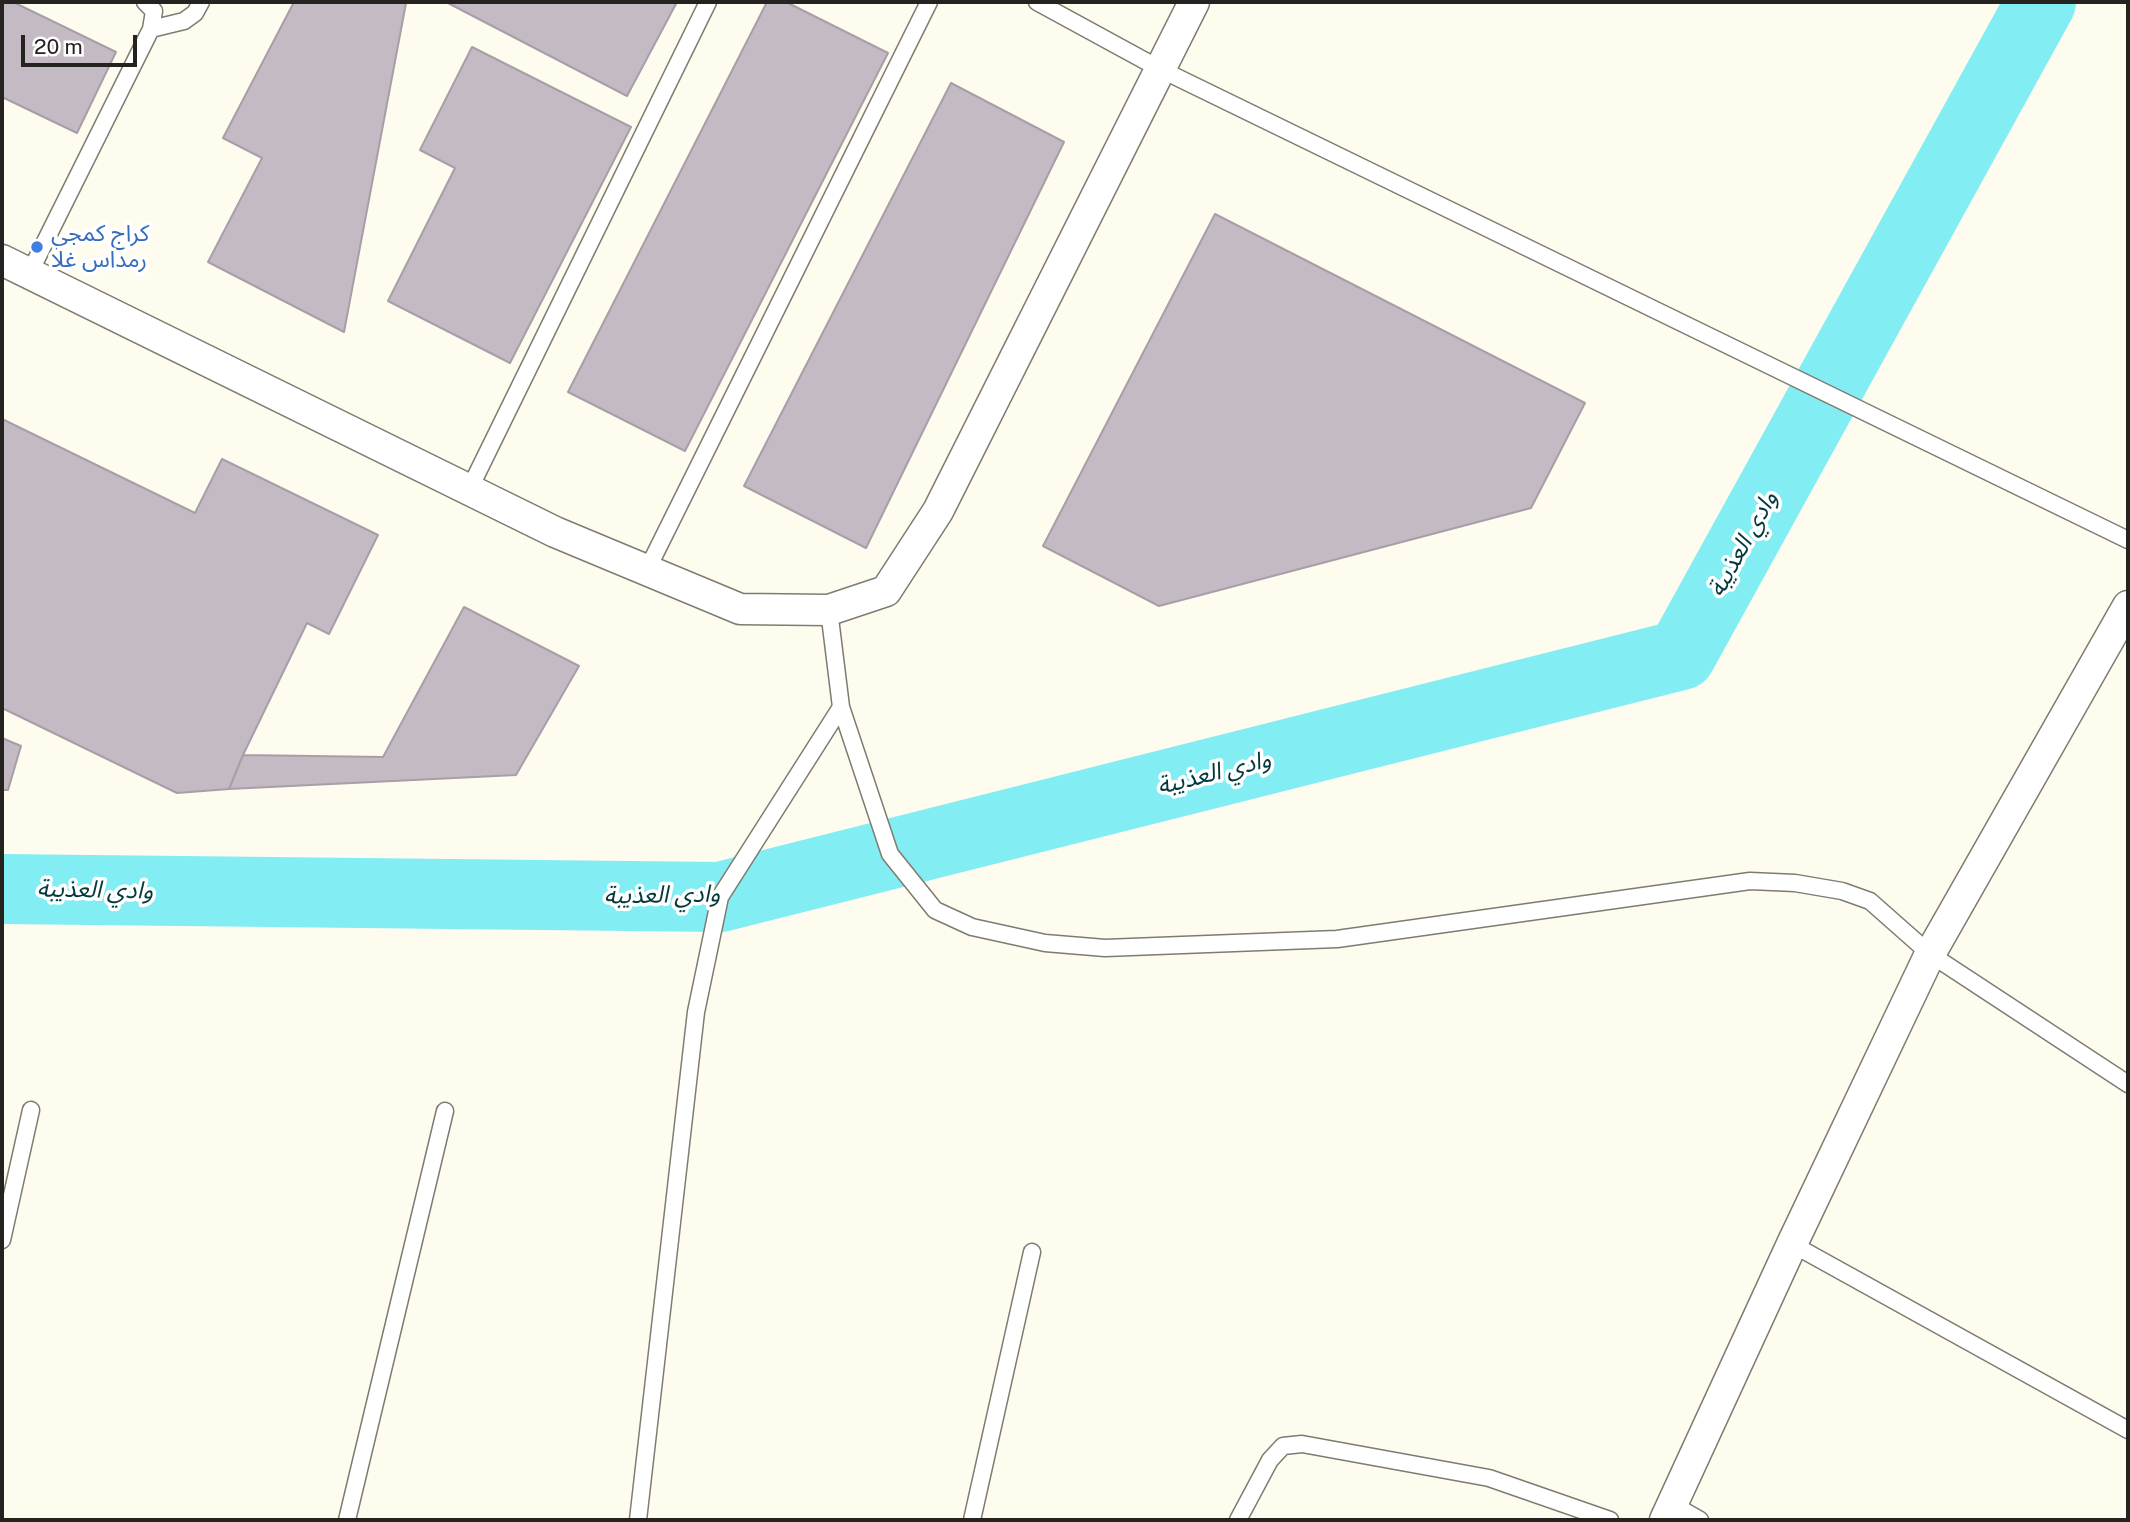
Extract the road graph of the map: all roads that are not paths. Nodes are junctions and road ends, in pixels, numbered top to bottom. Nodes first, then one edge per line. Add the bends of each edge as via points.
1 (145, 2) edge
2 (201, 2) edge
3 (708, 2) edge
4 (929, 2) edge
5 (1037, 2) edge
6 (1194, 2) edge
7 (151, 29) junction
8 (1160, 69) junction
9 (2, 260) edge
10 (29, 274) junction
11 (469, 490) junction
12 (2128, 540) edge
13 (648, 570) junction
14 (2128, 606) edge
15 (829, 610) junction
16 (841, 707) junction
17 (1930, 954) junction
18 (2128, 1084) edge
19 (32, 1110) dead end
20 (445, 1111) dead end
21 (2, 1240) edge
22 (1792, 1244) junction
23 (1032, 1252) dead end
24 (2128, 1430) edge
25 (1669, 1512) edge
26 (347, 1520) edge
27 (638, 1520) edge
28 (972, 1520) edge
29 (1238, 1520) edge
30 (1610, 1520) edge
31 (1700, 1520) edge

1 - 7 lane via 154,11
2 - 7 lane via 184,21
3 - 11 lane
4 - 13 lane
5 - 8 lane
6 - 8 street
7 - 10 lane
8 - 12 lane
8 - 15 street via 938,511 886,590
9 - 10 street
10 - 11 street
11 - 13 street
13 - 15 street via 740,608
14 - 17 street
15 - 16 lane
16 - 17 lane via 890,855 935,910 972,927 1045,943 1105,948 1337,939 1750,881 1795,883 1870,901
16 - 27 lane via 720,897 696,1012
17 - 18 lane
17 - 22 street
19 - 21 lane
20 - 26 lane
22 - 24 lane
22 - 25 street
23 - 28 lane
25 - 31 lane
29 - 30 lane via 1270,1460 1283,1446 1302,1444 1489,1478

